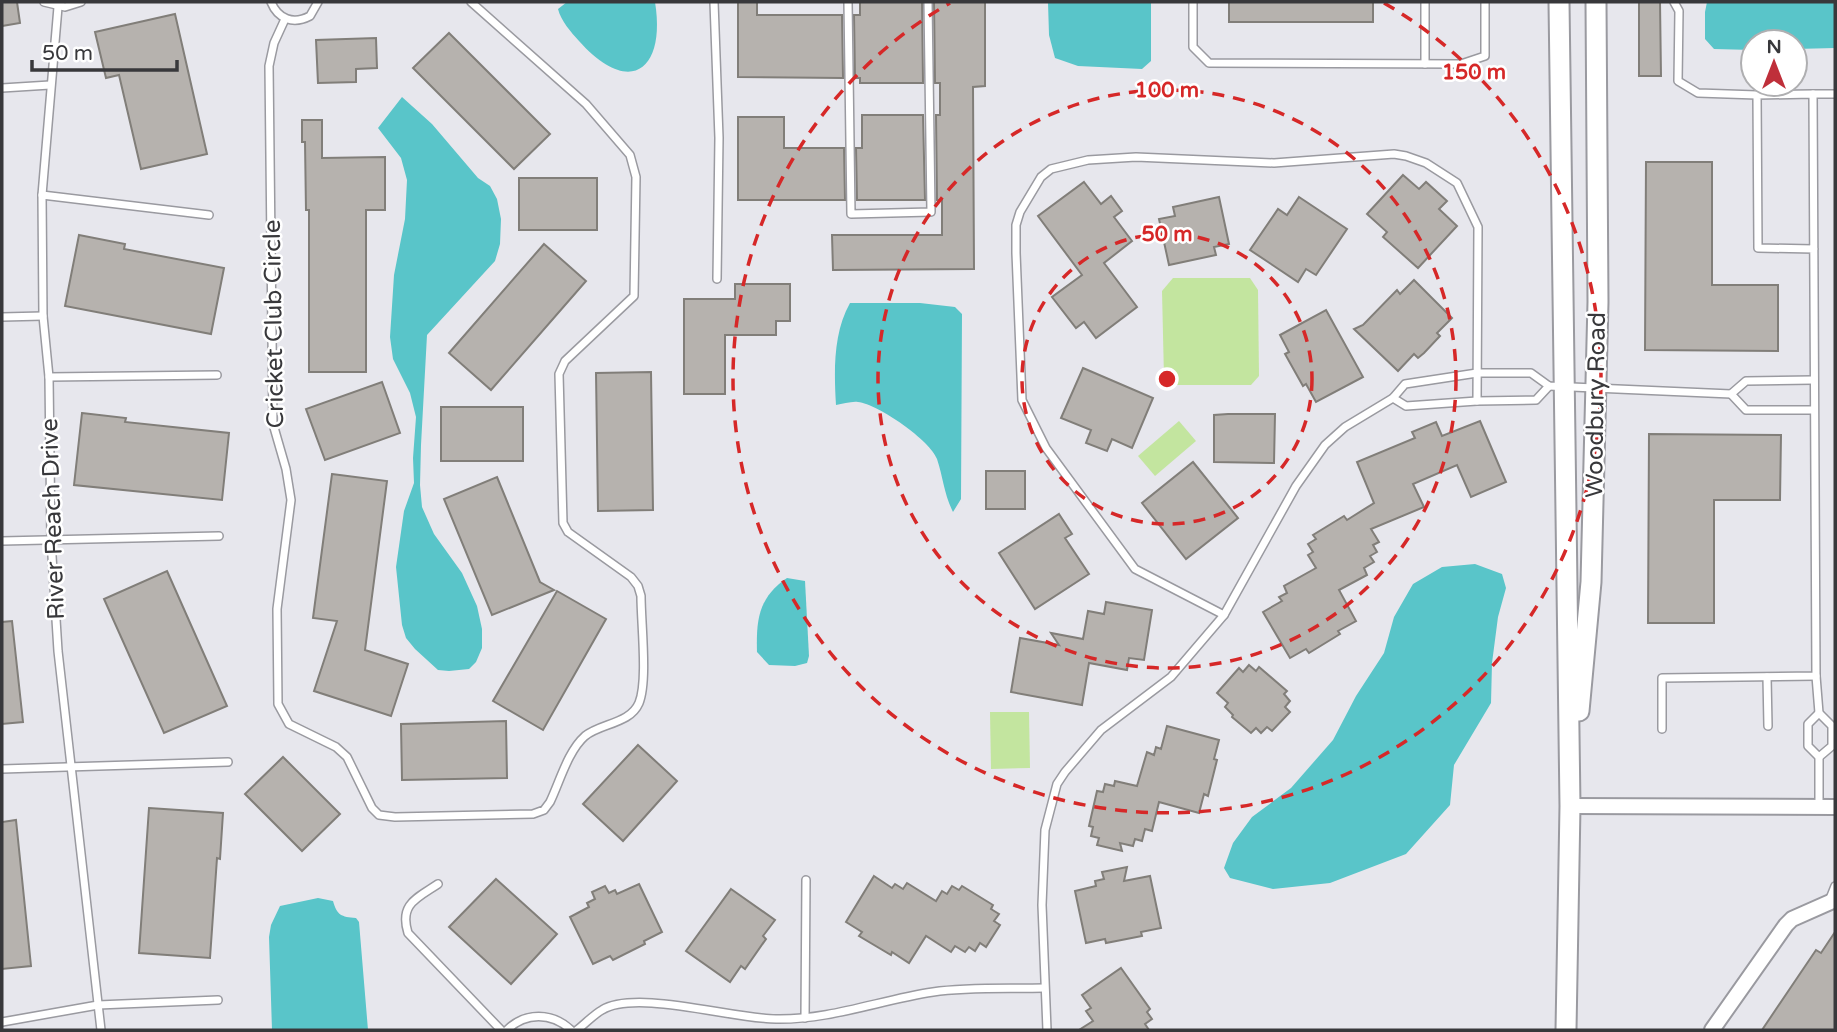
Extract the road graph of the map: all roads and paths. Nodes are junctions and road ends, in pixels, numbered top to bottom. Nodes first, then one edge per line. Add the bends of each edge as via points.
1 (44, 2) edge
2 (81, 2) edge
3 (271, 2) edge
4 (318, 2) edge
5 (471, 2) edge
6 (714, 2) edge
7 (848, 2) edge
8 (928, 2) edge
9 (1193, 2) edge
10 (1425, 2) edge
11 (1485, 2) edge
12 (1559, 2) edge
13 (1596, 2) edge
14 (1674, 2) edge
15 (58, 7) junction
16 (285, 19) junction
17 (1425, 64) junction
18 (50, 85) junction
19 (2, 88) edge
20 (1739, 94) edge
21 (1809, 94) edge
22 (1813, 94) junction
23 (1835, 94) edge
24 (1757, 98) edge
25 (42, 195) junction
26 (209, 215) dead end
27 (1814, 249) junction
28 (717, 279) dead end
29 (43, 316) junction
30 (2, 317) edge
31 (1477, 373) junction
32 (217, 375) dead end
33 (49, 377) junction
34 (1813, 380) junction
35 (1556, 386) junction
36 (1596, 387) junction
37 (1731, 394) junction
38 (1393, 398) junction
39 (1477, 401) junction
40 (1813, 410) junction
41 (219, 536) dead end
42 (51, 540) junction
43 (2, 541) edge
44 (1224, 615) junction
45 (1816, 676) junction
46 (1767, 677) junction
47 (1819, 713) junction
48 (1768, 726) dead end
49 (1662, 729) dead end
50 (1819, 757) junction
51 (228, 762) dead end
52 (71, 767) junction
53 (2, 769) edge
54 (1570, 806) junction
55 (1819, 807) junction
56 (1835, 807) edge
57 (806, 880) dead end
58 (438, 884) dead end
59 (1835, 886) edge
60 (1832, 901) edge
61 (1044, 988) junction
62 (218, 1000) dead end
63 (98, 1005) junction
64 (805, 1018) junction
65 (2, 1022) edge
66 (101, 1030) edge
67 (501, 1030) edge
68 (507, 1030) edge
69 (571, 1030) edge
70 (577, 1030) edge
71 (1047, 1030) edge
72 (1566, 1030) edge
73 (1712, 1030) edge

1 - 15 lane
2 - 15 lane
3 - 16 lane
4 - 16 lane via 305,19
5 - 16 lane, Cricket Club Circle via 586,104 631,155 636,177 634,296 565,361 559,387 563,523 568,532 638,586 643,690 638,706 626,717 580,741 550,802 533,814 379,815 347,757 289,724 278,704 277,608 291,500 272,414 269,66
6 - 28 lane via 719,138
7 - 8 lane via 852,214 931,212
9 - 17 lane via 1193,47 1209,63
10 - 17 lane
11 - 17 lane via 1485,56 1461,64
12 - 35 street, Woodbury Road
13 - 36 street, Woodbury Road
14 - 20 lane via 1679,11 1678,81 1698,93
15 - 18 lane, River Reach Drive
18 - 19 lane
18 - 25 lane, River Reach Drive
21 - 22 lane
22 - 23 lane
22 - 27 lane
24 - 27 lane via 1758,248
25 - 26 lane
25 - 29 lane, River Reach Drive
27 - 34 lane
29 - 30 lane
29 - 33 lane, River Reach Drive
31 - 35 lane via 1531,373
31 - 38 lane via 1405,384
31 - 39 lane
31 - 44 lane via 1478,226 1457,183 1415,158 1394,154 1274,163 1136,157 1088,160 1051,169 1041,177 1016,225 1022,400 1046,448 1135,569
32 - 33 lane
33 - 42 lane, River Reach Drive
34 - 37 lane via 1746,381
34 - 40 lane
35 - 36 lane
35 - 39 lane via 1536,400
35 - 54 street, Woodbury Road
36 - 37 lane
36 - 54 street, Woodbury Road via 1591,582
37 - 40 lane via 1746,410
38 - 39 lane via 1406,406
38 - 44 lane via 1325,445 1296,486
40 - 45 lane
41 - 42 lane
42 - 43 lane
42 - 52 lane, River Reach Drive
44 - 61 lane via 1171,677 1101,730 1058,784 1045,830
45 - 46 lane
45 - 47 lane
46 - 48 lane
46 - 49 lane via 1662,678
47 - 50 lane via 1808,724 1808,746
47 - 50 lane via 1832,726 1832,746
50 - 55 lane
51 - 52 lane
52 - 53 lane
52 - 63 lane, River Reach Drive
54 - 55 street
54 - 72 street, Woodbury Road
55 - 56 street
57 - 64 lane
58 - 67 lane via 406,910 408,933
59 - 60 lane
60 - 73 street via 1786,925
61 - 64 lane via 930,992
61 - 71 lane
62 - 63 lane
63 - 65 lane
63 - 66 lane, River Reach Drive
64 - 70 lane via 749,1018 627,1003 603,1009
68 - 69 lane via 524,1019 542,1016

